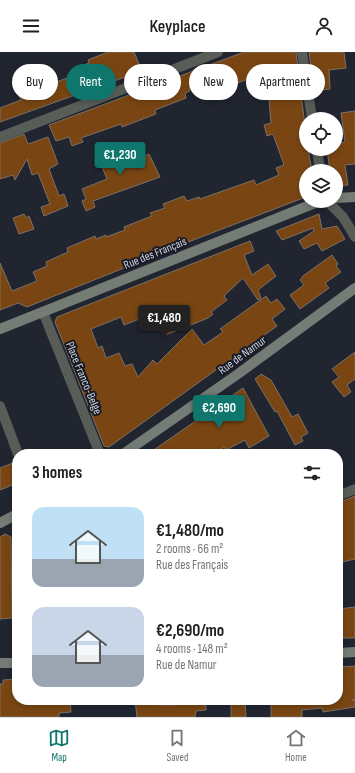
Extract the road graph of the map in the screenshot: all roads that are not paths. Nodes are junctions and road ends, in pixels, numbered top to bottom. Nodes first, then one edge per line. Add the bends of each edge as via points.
1 (218, 52) edge
2 (302, 52) edge
3 (311, 112) edge
4 (0, 137) edge
5 (355, 197) edge
6 (343, 198) edge
7 (303, 208) edge
8 (334, 208) edge
9 (355, 237) edge
10 (355, 288) edge
11 (43, 312) junction
12 (0, 329) edge
13 (0, 406) edge
14 (16, 449) edge
15 (98, 449) edge
16 (130, 449) edge
17 (355, 489) edge
18 (343, 494) edge
19 (12, 516) edge
20 (0, 522) edge
21 (355, 652) edge
22 (343, 653) edge
23 (0, 663) edge
24 (12, 663) edge

1 - 4 street
2 - 3 street
5 - 6 main road
7 - 11 main road, Rue des Français
8 - 9 street via 343,216
10 - 16 main road, Rue de Namur
11 - 12 main road, Rue des Français
11 - 15 street, Place Franco-Belge
13 - 14 street
17 - 18 street
19 - 20 main road
21 - 22 main road
23 - 24 main road

